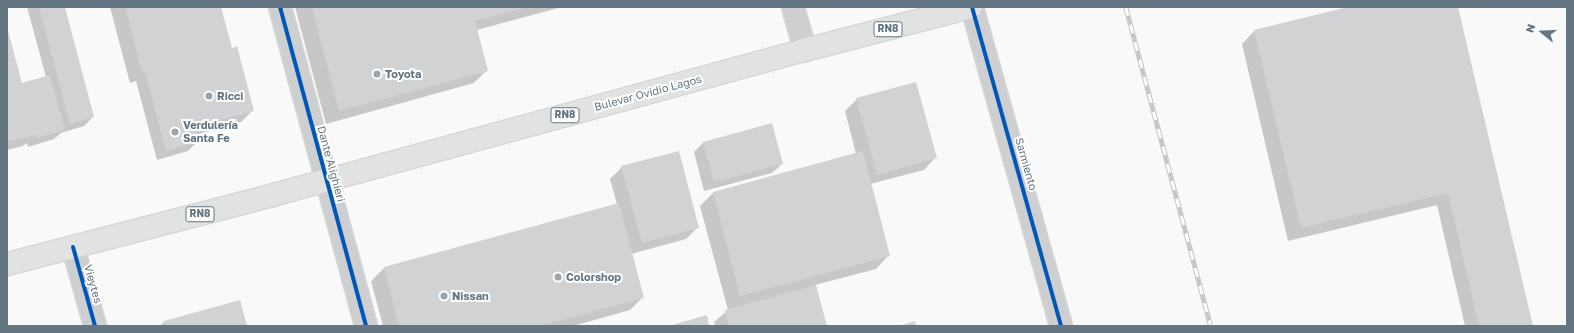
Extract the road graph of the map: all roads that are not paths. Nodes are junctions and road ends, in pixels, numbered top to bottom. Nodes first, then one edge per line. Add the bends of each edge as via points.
1 (280, 7) edge
2 (793, 7) edge
3 (972, 7) edge
4 (805, 50) junction
5 (326, 180) junction
6 (73, 247) junction
7 (7, 264) edge
8 (95, 326) edge
9 (366, 326) edge
10 (1061, 326) edge

1 - 5 street, Dante Alighieri
2 - 4 street
3 - 4 highway, Bulevar Ovidio Lagos / RN8
3 - 10 street, Sarmiento
4 - 5 highway, Bulevar Ovidio Lagos / RN8
5 - 6 highway, RN8
5 - 9 street, Dante Alighieri
6 - 7 highway, RN8
6 - 8 street, Vieytes

